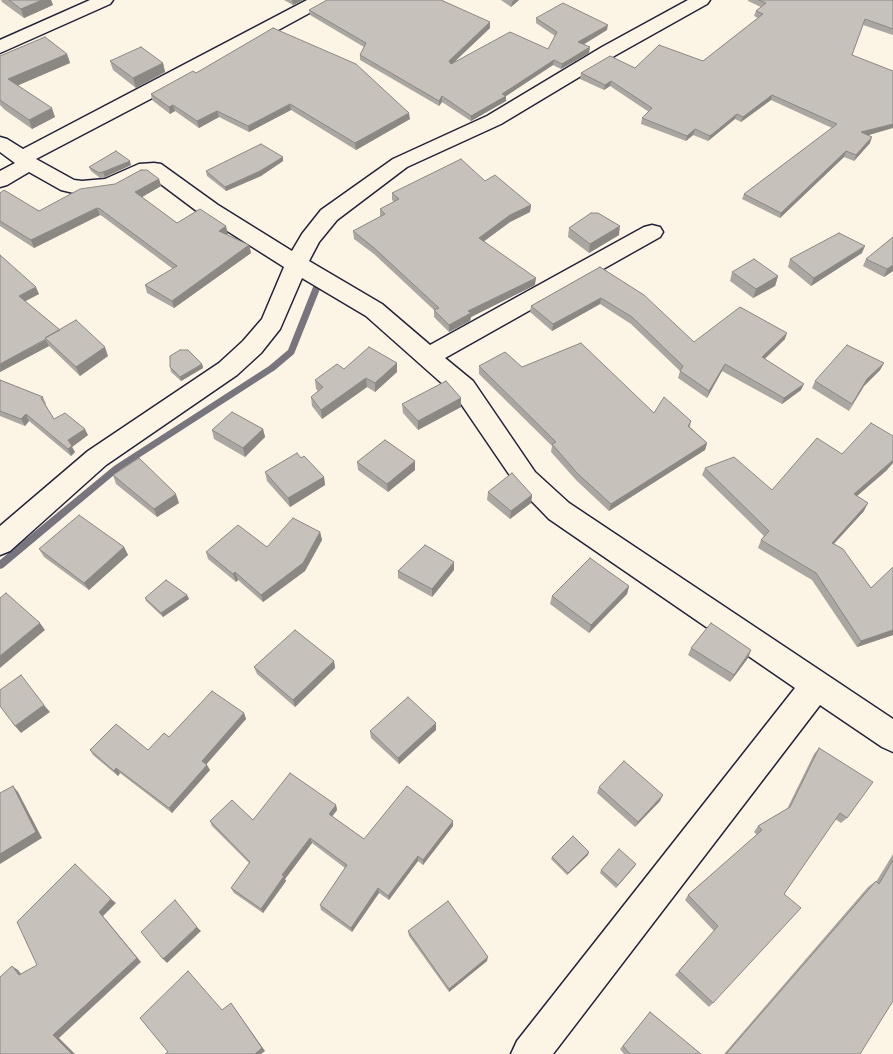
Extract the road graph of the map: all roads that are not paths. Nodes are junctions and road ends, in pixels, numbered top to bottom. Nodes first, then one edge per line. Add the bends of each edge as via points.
1 (104, 0) edge
2 (320, 0) edge
3 (701, 0) edge
4 (0, 47) edge
5 (0, 143) edge
6 (25, 160) junction
7 (0, 180) edge
8 (652, 232) dead end
9 (296, 264) junction
10 (428, 357) junction
11 (0, 544) edge
12 (817, 684) junction
13 (888, 724) edge
14 (530, 1054) edge

1 - 4 street
2 - 6 street
3 - 9 street via 494,120 400,163 329,215
5 - 6 street
6 - 7 street
6 - 9 street via 68,185 82,188 110,184 139,170 154,169 210,210
8 - 10 street
9 - 10 street via 374,310
9 - 11 street via 272,323 246,352 228,369 97,458
10 - 12 street via 464,388 526,479 559,511
12 - 13 street
12 - 14 street

